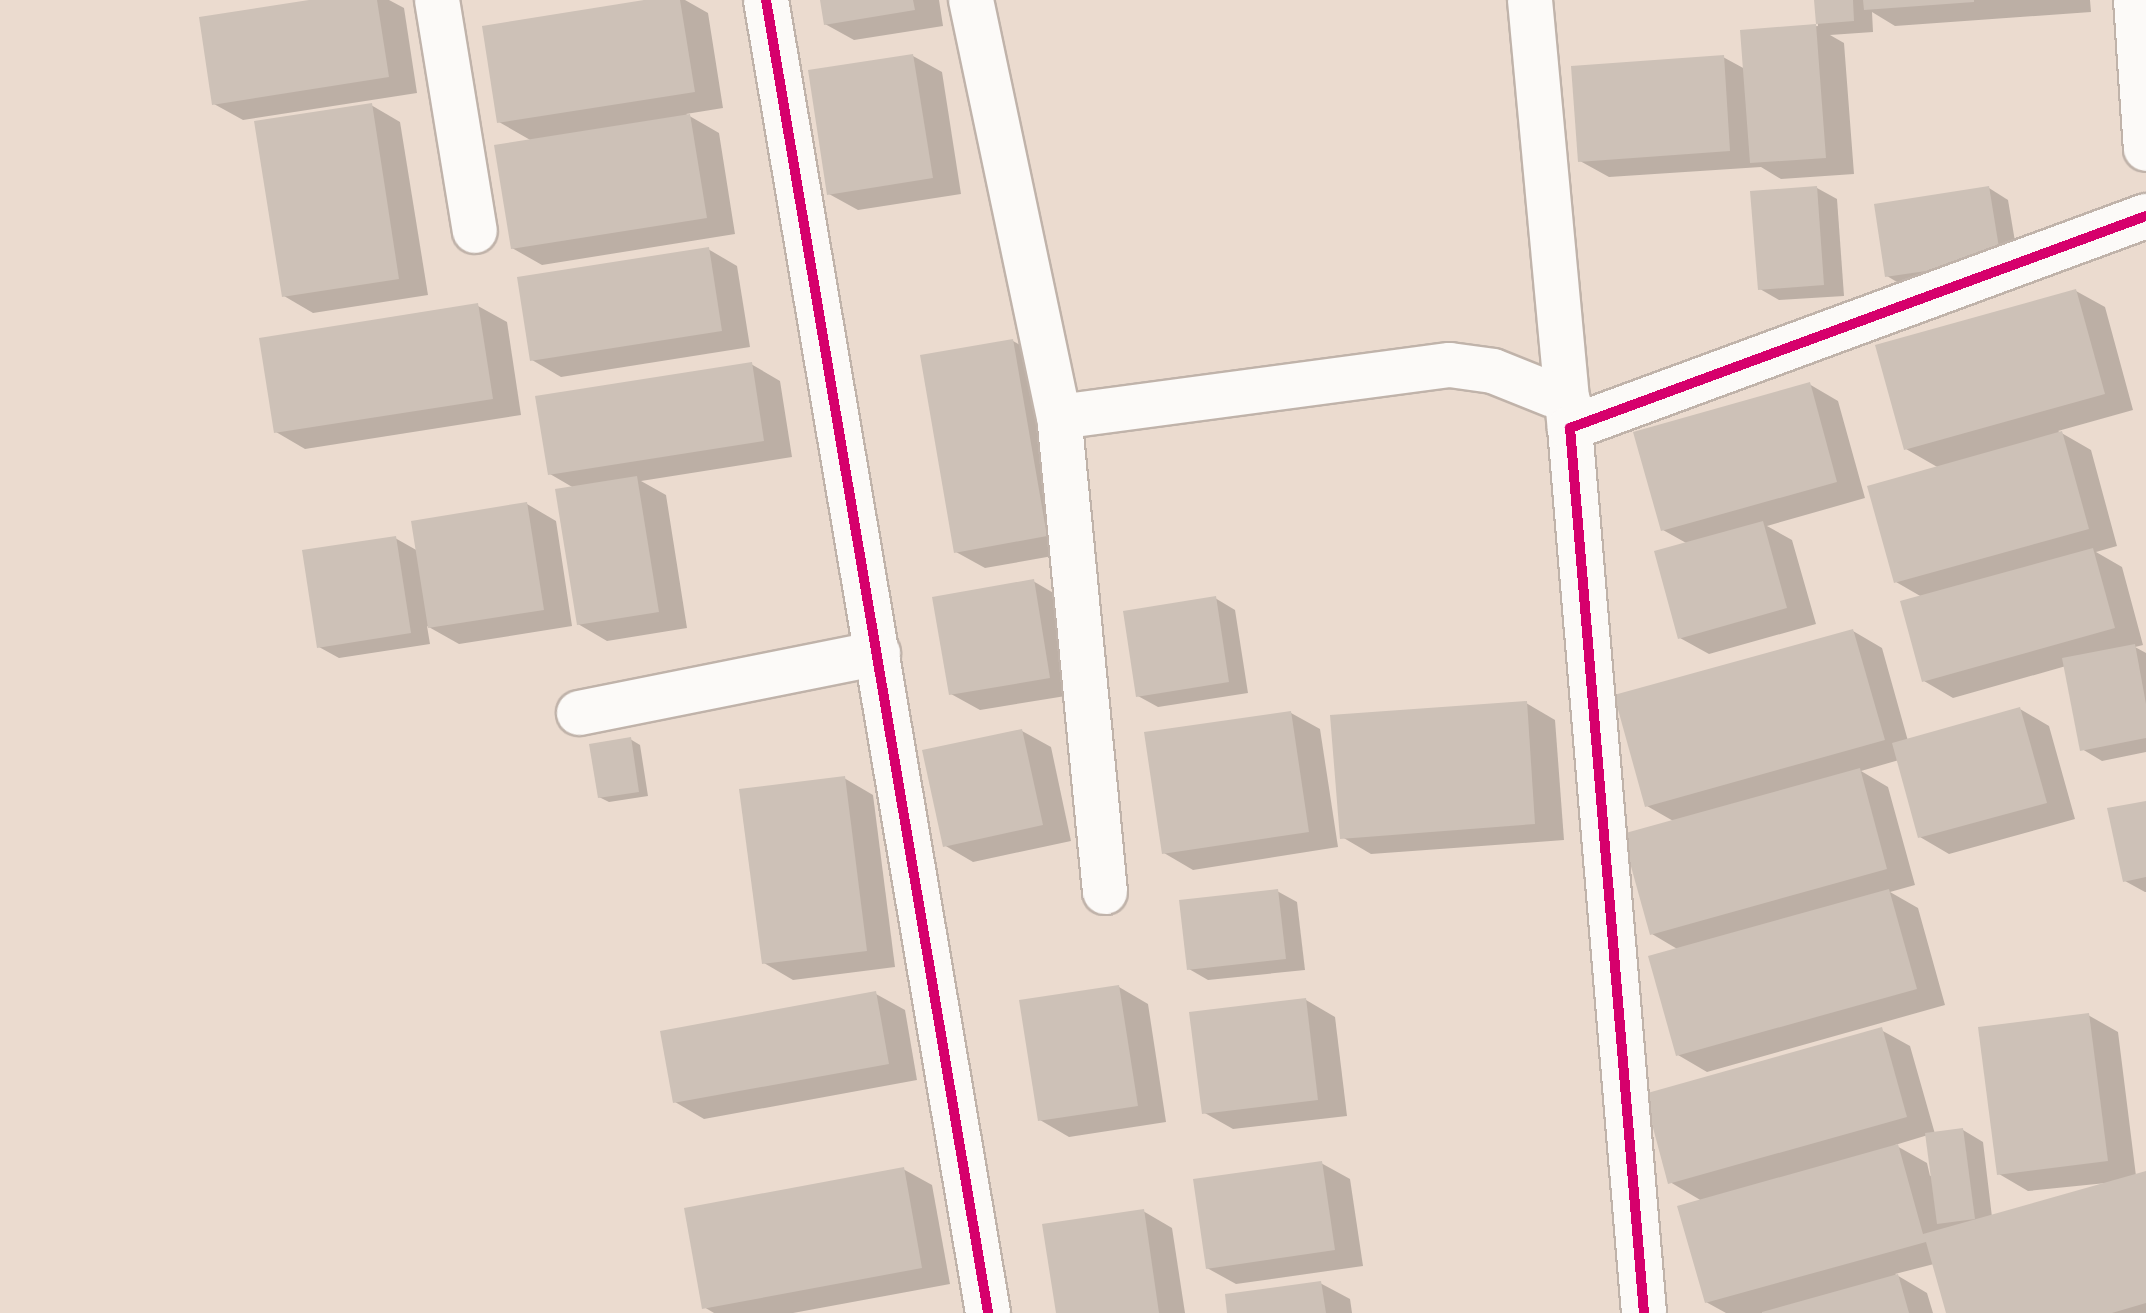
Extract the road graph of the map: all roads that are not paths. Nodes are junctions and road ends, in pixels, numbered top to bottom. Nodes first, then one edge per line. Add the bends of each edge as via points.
1 (437, 0) edge
2 (766, 0) edge
3 (971, 0) edge
4 (1530, 0) edge
5 (2136, 0) edge
6 (2146, 149) edge
7 (2146, 216) edge
8 (475, 231) dead end
9 (1569, 414) junction
10 (1059, 417) junction
11 (878, 653) junction
12 (579, 713) dead end
13 (1105, 892) dead end
14 (988, 1313) edge
15 (1644, 1313) edge

1 - 8 street
2 - 11 street
3 - 10 street
4 - 9 street
5 - 6 street
7 - 9 street
9 - 10 street via 1493,371 1450,365
9 - 15 street
10 - 13 street
11 - 12 street
11 - 14 street

